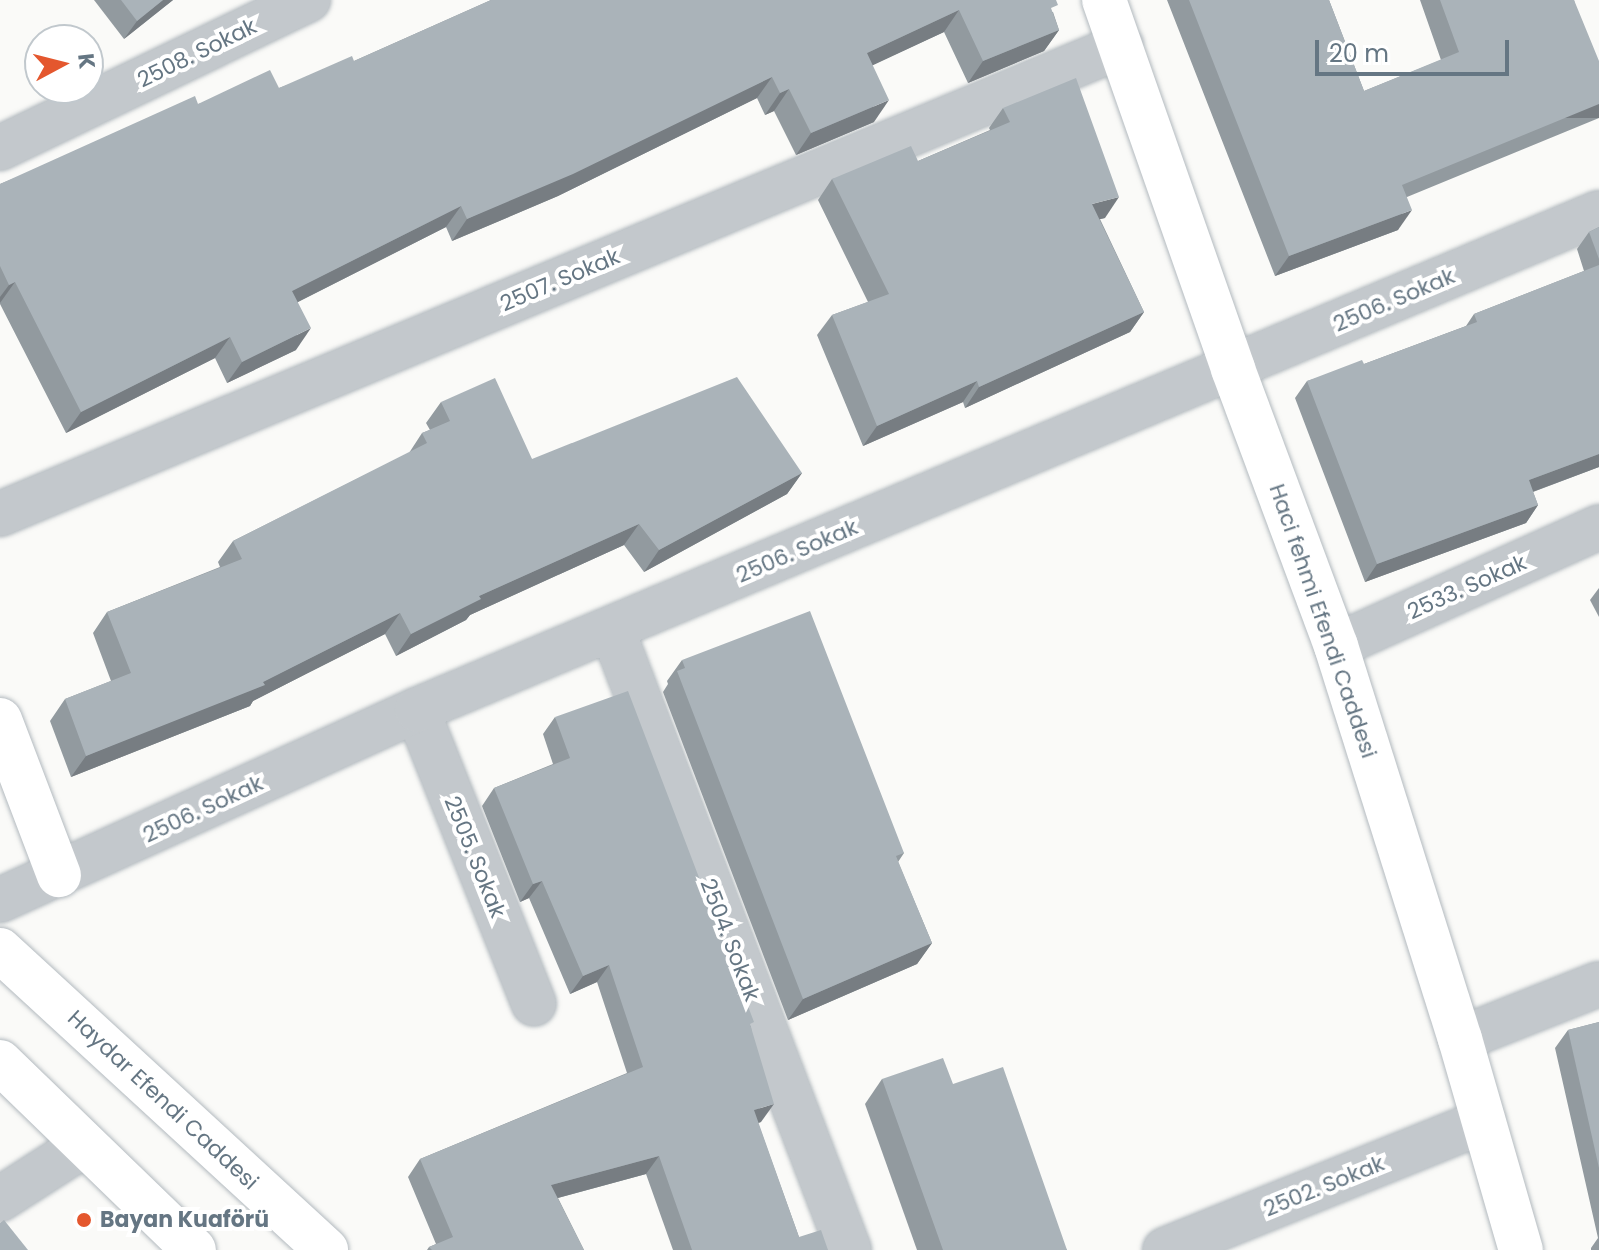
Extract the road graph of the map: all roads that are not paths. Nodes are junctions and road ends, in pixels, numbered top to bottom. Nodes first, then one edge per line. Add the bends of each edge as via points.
1 (1104, 0) edge
2 (294, 3) edge
3 (1121, 46) junction
4 (0, 148) edge
5 (1599, 213) edge
6 (1233, 369) junction
7 (0, 514) edge
8 (1599, 527) edge
9 (612, 629) junction
10 (1336, 646) junction
11 (417, 710) junction
12 (0, 720) edge
13 (59, 875) junction
14 (0, 900) edge
15 (0, 950) edge
16 (1599, 984) edge
17 (534, 1004) dead end
18 (1460, 1039) junction
19 (0, 1062) edge
20 (1484, 1121) junction
21 (84, 1145) junction
22 (0, 1199) edge
23 (194, 1250) edge
24 (326, 1250) edge
25 (849, 1250) edge
26 (1165, 1250) edge
27 (1521, 1250) edge

1 - 3 street, Haci fehmi Efendi Caddesi
2 - 4 street, 2508. Sokak
3 - 6 street, Haci fehmi Efendi Caddesi
3 - 7 street, 2507. Sokak
5 - 6 street, 2506. Sokak
6 - 9 street, 2506. Sokak
6 - 10 street, Haci fehmi Efendi Caddesi
8 - 10 street, 2533. Sokak
9 - 11 street, 2506. Sokak
9 - 25 street, 2504. Sokak
10 - 18 street, Haci fehmi Efendi Caddesi
11 - 13 street, 2506. Sokak
11 - 17 street, 2505. Sokak
12 - 13 street
13 - 14 street, 2506. Sokak
15 - 24 street, Haydar Efendi Caddesi
16 - 18 street
18 - 20 street, Haci fehmi Efendi Caddesi
19 - 21 street
20 - 26 street, 2502. Sokak
20 - 27 street, Haci fehmi Efendi Caddesi
21 - 22 street
21 - 23 street

